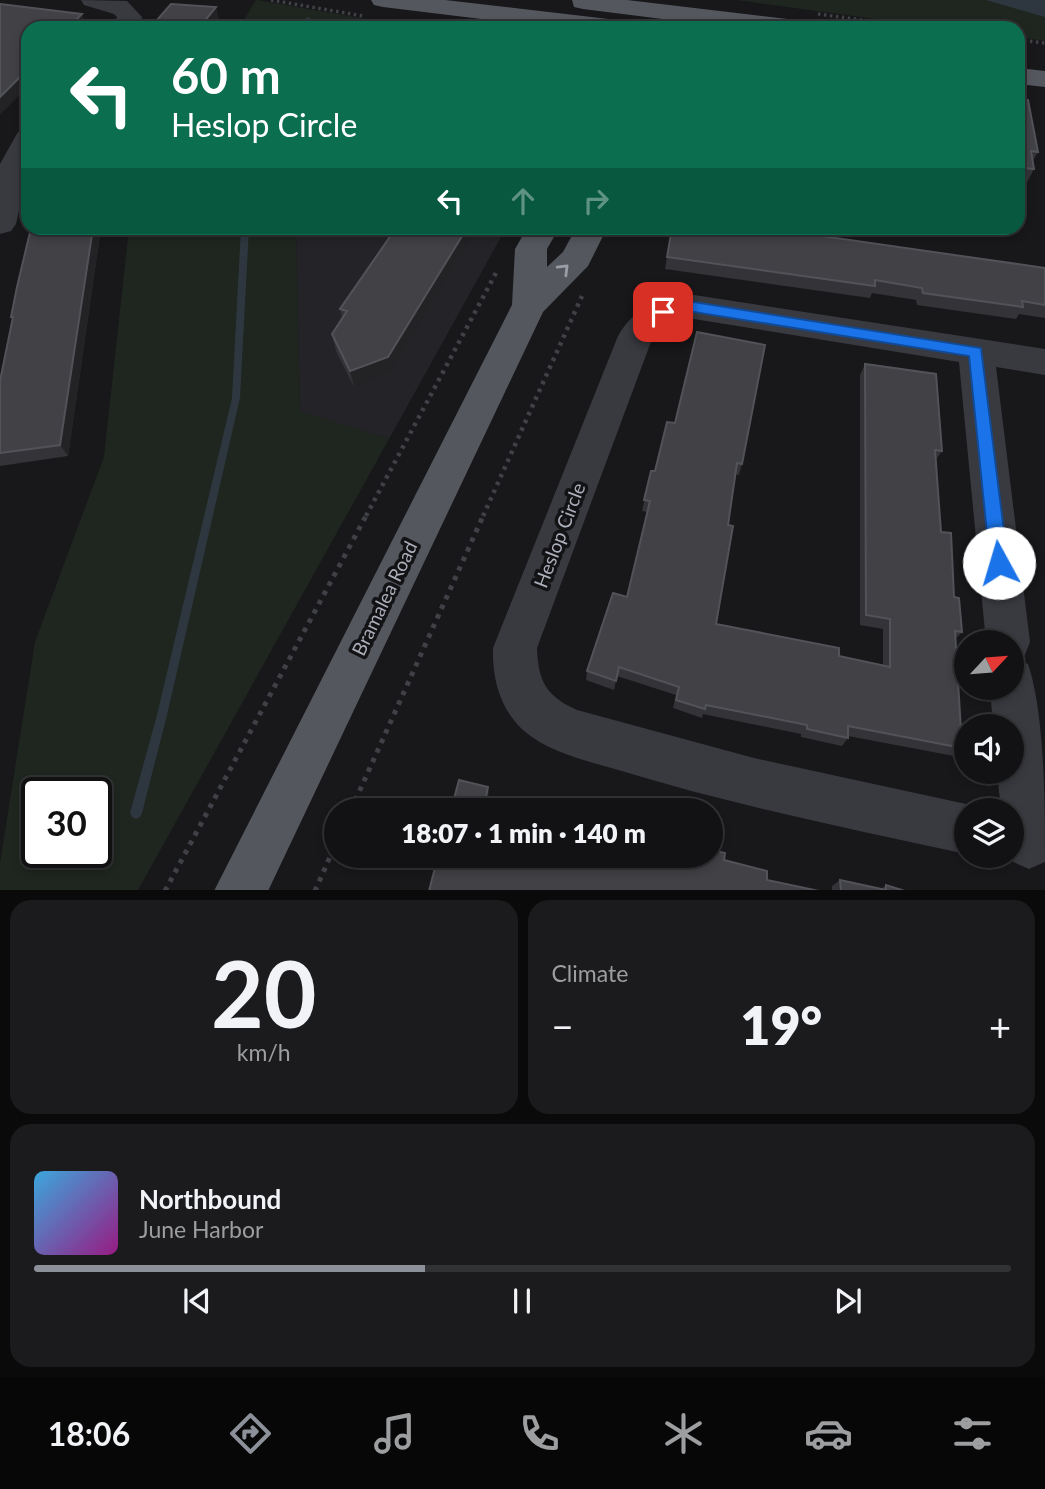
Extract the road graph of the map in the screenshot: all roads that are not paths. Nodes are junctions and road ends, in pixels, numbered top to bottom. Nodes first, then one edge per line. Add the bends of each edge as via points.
1 (93, 0) edge
2 (566, 0) edge
3 (373, 8) edge
4 (653, 13) edge
5 (693, 14) edge
6 (801, 20) edge
7 (129, 21) edge
8 (532, 21) edge
9 (1025, 56) edge
10 (1045, 58) edge
11 (1025, 77) edge
12 (1045, 79) edge
13 (21, 152) edge
14 (0, 224) edge
15 (538, 235) edge
16 (588, 235) edge
17 (528, 305) junction
18 (976, 352) junction
19 (1045, 362) edge
20 (1006, 630) edge
21 (1014, 700) edge
22 (954, 826) edge
23 (1028, 843) edge
24 (240, 890) edge

1 - 7 street via 125,9
2 - 4 main road
3 - 8 main road
4 - 5 main road
5 - 6 main road
9 - 10 main road
11 - 12 main road
13 - 14 street
15 - 17 main road, Bramalea Road via 531,249
17 -> 16 main road, Bramalea Road via 576,258
17 - 24 main road, Bramalea Road
18 - 19 street, Heslop Circle
18 - 20 street
18 - 22 street, Heslop Circle via 694,307 650,317 636,336 515,648 514,671 532,707 574,733 705,772
21 - 23 street

